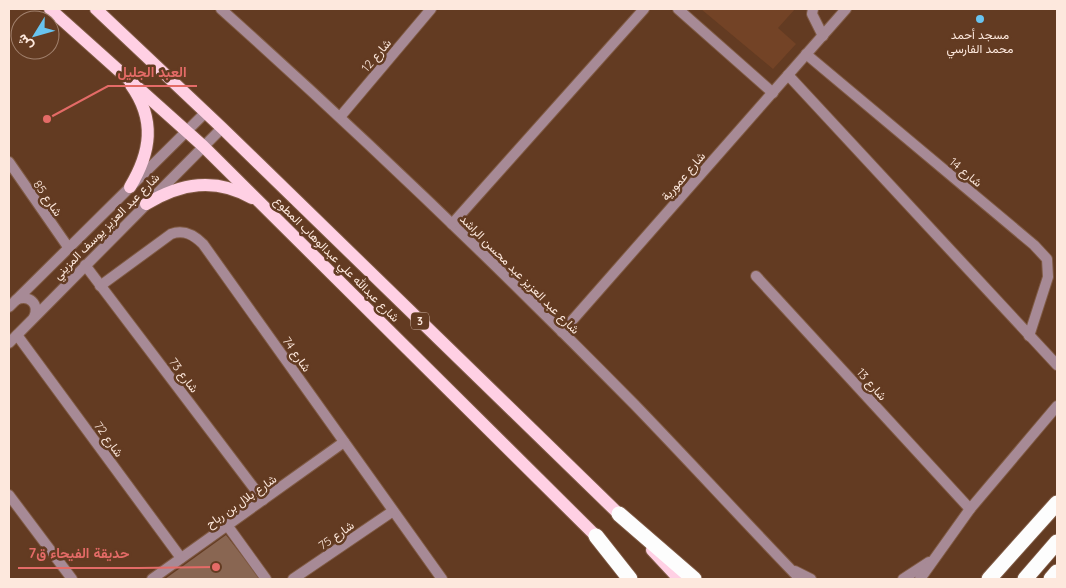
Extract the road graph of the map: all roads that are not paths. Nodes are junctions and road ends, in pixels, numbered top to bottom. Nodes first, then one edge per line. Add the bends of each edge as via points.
1 (50, 9) edge
2 (96, 9) edge
3 (102, 9) edge
4 (431, 9) edge
5 (644, 9) edge
6 (678, 9) edge
7 (813, 9) edge
8 (846, 9) edge
9 (227, 11) edge
10 (113, 24) junction
11 (823, 36) junction
12 (806, 54) junction
13 (121, 70) junction
14 (788, 75) junction
15 (772, 93) junction
16 (206, 112) junction
17 (340, 117) junction
18 (222, 128) junction
19 (187, 131) junction
20 (203, 146) junction
21 (9, 162) edge
22 (130, 187) junction
23 (146, 204) junction
24 (268, 210) junction
25 (452, 224) junction
26 (68, 247) junction
27 (85, 266) junction
28 (756, 276) dead end
29 (100, 286) junction
30 (12, 303) edge
31 (34, 318) junction
32 (562, 332) junction
33 (17, 335) junction
34 (1029, 336) junction
35 (9, 343) edge
36 (1057, 365) edge
37 (1057, 406) edge
38 (344, 442) junction
39 (9, 495) edge
40 (263, 500) junction
41 (1057, 503) edge
42 (970, 509) junction
43 (392, 511) junction
44 (619, 514) junction
45 (227, 525) junction
46 (596, 536) junction
47 (1057, 542) edge
48 (181, 558) junction
49 (934, 558) junction
50 (1006, 560) junction
51 (790, 569) junction
52 (1057, 572) edge
53 (72, 579) edge
54 (152, 579) edge
55 (266, 579) edge
56 (294, 579) edge
57 (442, 579) edge
58 (630, 579) edge
59 (639, 579) edge
60 (679, 579) edge
61 (694, 579) edge
62 (800, 579) edge
63 (811, 579) edge
64 (903, 579) edge
65 (920, 579) edge
66 (982, 579) edge
67 (989, 579) edge
68 (1025, 579) edge
69 (1051, 579) edge

1 - 13 main road, شارع عبدالله علي عبدالوهاب المطوع / 3
2 - 10 main road, شارع عبدالله علي عبدالوهاب المطوع / 3
3 - 10 street
4 - 17 street, شارع 12
5 - 25 street
6 - 15 street
7 - 11 street via 812,14
8 - 11 street, شارع عمورية
9 - 17 street, شارع عبد العزيز عبد محسن الراشد
10 - 16 main road, شارع عبدالله علي عبدالوهاب المطوع / 3
11 - 12 street, شارع عمورية
12 - 14 street, شارع عمورية
12 - 34 street, شارع 14 via 1034,244 1047,259 1048,277
13 - 19 main road, شارع عبدالله علي عبدالوهاب المطوع / 3
13 - 22 main road via 143,107 148,128 147,149 141,169
14 - 15 street, شارع عمورية
14 - 34 street
15 - 32 street, شارع عمورية
16 - 18 main road, شارع عبدالله علي عبدالوهاب المطوع / 3
16 - 19 street, شارع عبد العزيز يوسف المزيني
17 - 25 street, شارع عبد العزيز عبد محسن الراشد
18 - 20 street, شارع عبد العزيز يوسف المزيني
18 - 44 main road, شارع عبدالله علي عبدالوهاب المطوع / 3
19 - 20 main road, شارع عبدالله علي عبدالوهاب المطوع / 3
19 - 22 street, شارع عبد العزيز يوسف المزيني
20 - 23 street, شارع عبد العزيز يوسف المزيني
20 - 24 main road, شارع عبدالله علي عبدالوهاب المطوع / 3
21 - 26 street, شارع 85
22 - 26 street, شارع عبد العزيز يوسف المزيني
23 - 24 main road via 186,186 208,185 250,197
23 - 27 street, شارع عبد العزيز يوسف المزيني
24 - 46 main road, شارع عبدالله علي عبدالوهاب المطوع / 3
25 - 32 street, شارع عبد العزيز عبد محسن الراشد
26 - 30 street, شارع عبد العزيز يوسف المزيني
27 - 29 street, شارع 73
27 - 31 street, شارع عبد العزيز يوسف المزيني
28 - 42 street, شارع 13
29 - 38 street, شارع 74 via 171,234 184,232 196,237
29 - 40 street, شارع 73
30 - 31 street via 21,298 33,301 36,306
31 - 33 street, شارع عبد العزيز يوسف المزيني
32 - 51 street, شارع عبد العزيز عبد محسن الراشد
33 - 35 street, شارع عبد العزيز يوسف المزيني
33 - 48 street, شارع 72
34 - 36 street
37 - 42 street
38 - 40 street, شارع بلال بن رباح
38 - 43 street, شارع 74
39 - 53 street
40 - 45 street, شارع بلال بن رباح
41 - 50 highway
42 - 49 street
43 - 56 street, شارع 75
43 - 57 street, شارع 74
44 - 60 main road, شارع عبدالله علي عبدالوهاب المطوع / 3
44 - 61 highway
45 - 48 street, شارع بلال بن رباح
45 - 55 street
46 - 58 highway
46 - 59 main road, شارع عبدالله علي عبدالوهاب المطوع / 3
47 - 68 highway
48 - 54 street, شارع بلال بن رباح
49 - 64 street
49 - 65 street
50 - 66 highway
50 - 67 highway
51 - 62 street, شارع عبد العزيز عبد محسن الراشد
51 - 63 street, شارع عبد العزيز عبد محسن الراشد
52 - 69 highway

